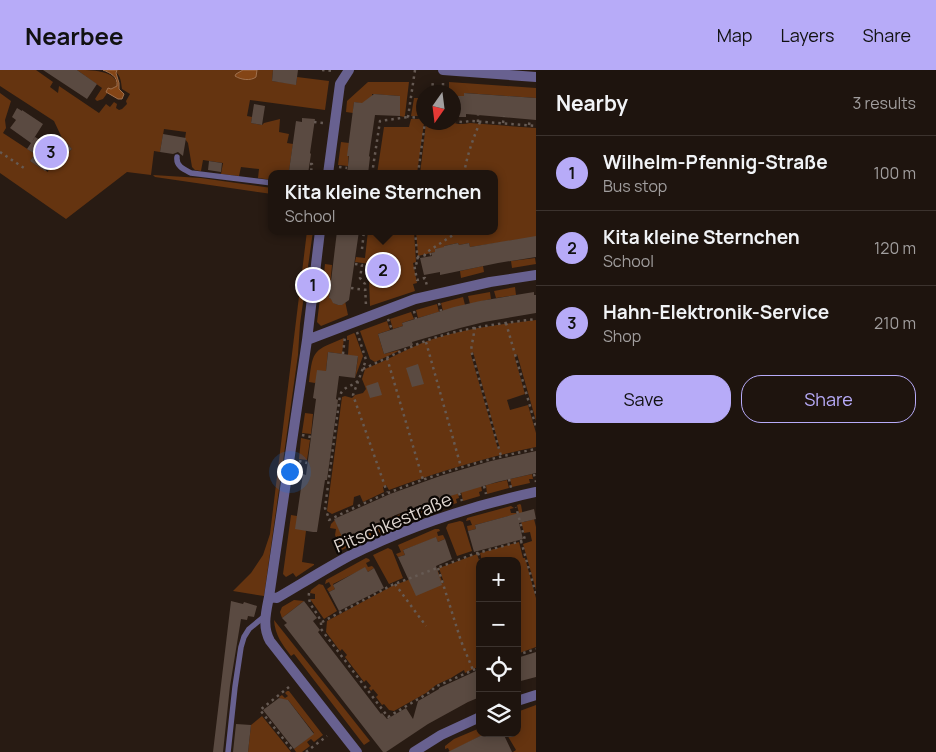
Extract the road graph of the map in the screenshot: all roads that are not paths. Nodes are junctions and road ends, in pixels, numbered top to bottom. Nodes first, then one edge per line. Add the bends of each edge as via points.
1 (349, 70) edge
2 (443, 75) edge
3 (536, 77) edge
4 (177, 157) dead end
5 (324, 170) edge
6 (268, 183) edge
7 (320, 235) edge
8 (536, 275) edge
9 (307, 340) junction
10 (536, 492) edge
11 (269, 597) junction
12 (266, 615) junction
13 (536, 695) edge
14 (521, 700) edge
15 (476, 719) edge
16 (228, 752) edge
17 (357, 752) edge
18 (414, 752) edge

1 - 5 street via 340,84
2 - 3 street
4 - 6 lane via 177,164 191,173
7 - 9 street
8 - 9 street via 415,299
9 - 11 street
10 - 11 street, Pitschkestraße via 485,504 418,526 348,557 277,598
11 - 12 street
12 - 16 lane via 244,636
12 - 17 street via 270,641
13 - 14 street
15 - 18 street

